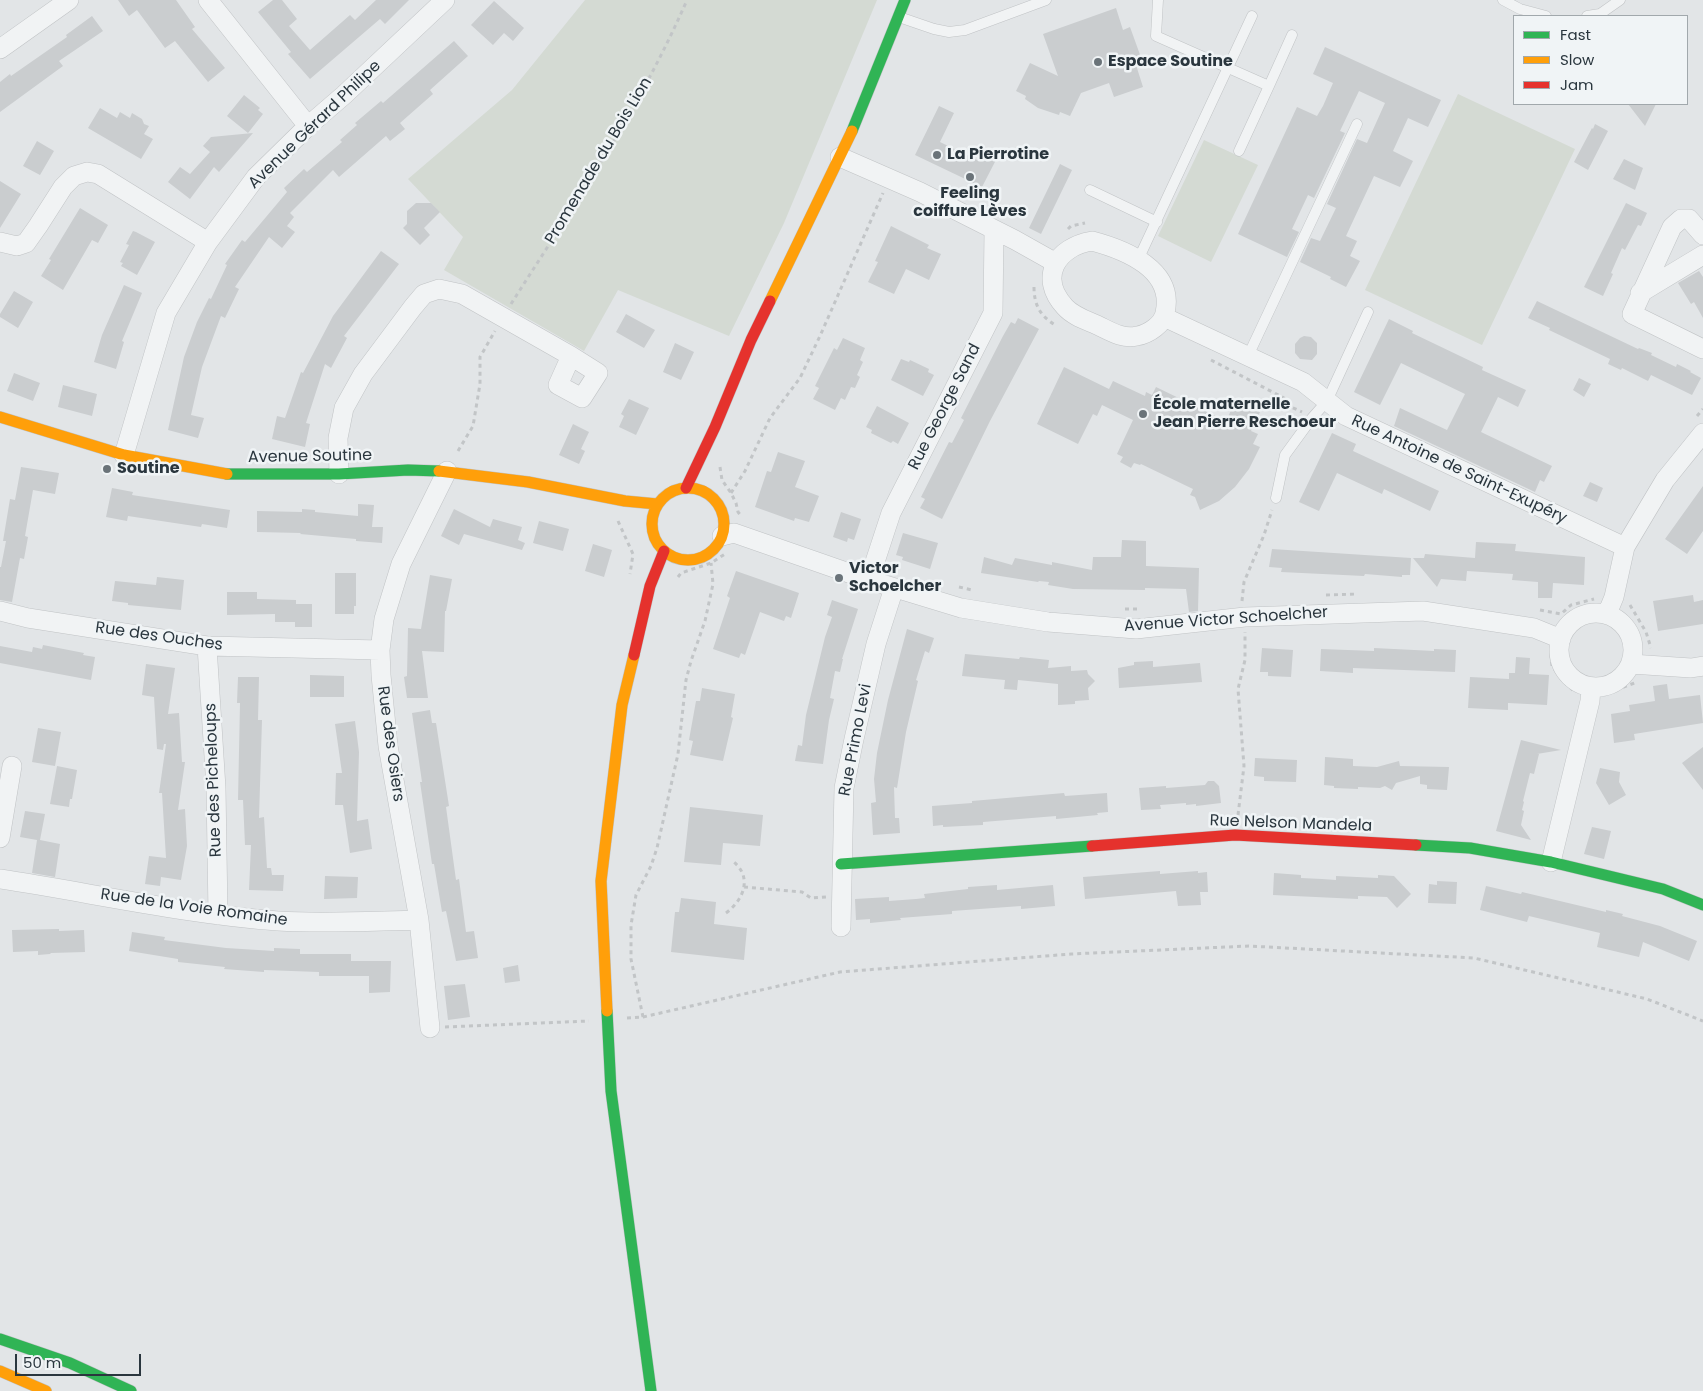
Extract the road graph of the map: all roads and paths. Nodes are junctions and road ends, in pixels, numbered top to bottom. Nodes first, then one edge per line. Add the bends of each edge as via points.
1 (69, 0) edge
2 (208, 0) edge
3 (445, 0) edge
4 (687, 0) edge
5 (905, 0) edge
6 (1046, 0) edge
7 (1158, 0) edge
8 (1503, 0) edge
9 (1620, 0) edge
10 (1543, 15) edge
11 (1594, 15) edge
12 (898, 16) junction
13 (1252, 16) dead end
14 (1292, 35) dead end
15 (0, 49) edge
16 (1227, 68) junction
17 (1269, 86) junction
18 (1357, 124) dead end
19 (308, 126) junction
20 (843, 151) junction
21 (1239, 151) dead end
22 (1090, 190) dead end
23 (891, 196) dead end
24 (1157, 222) junction
25 (994, 230) junction
26 (1703, 235) edge
27 (0, 242) edge
28 (208, 242) junction
29 (1703, 255) edge
30 (1138, 260) junction
31 (1056, 263) junction
32 (1034, 281) dead end
33 (1640, 294) junction
34 (1368, 312) dead end
35 (1164, 317) junction
36 (502, 318) junction
37 (1064, 330) dead end
38 (1703, 349) edge
39 (571, 356) dead end
40 (1248, 356) junction
41 (1326, 401) junction
42 (0, 418) edge
43 (1703, 433) edge
44 (124, 455) junction
45 (721, 460) dead end
46 (447, 471) junction
47 (339, 474) junction
48 (686, 488) junction
49 (731, 493) junction
50 (1276, 498) joint
51 (625, 502) junction
52 (657, 504) junction
53 (749, 519) dead end
54 (654, 538) junction
55 (725, 544) junction
56 (1625, 547) junction
57 (664, 552) junction
58 (711, 563) junction
59 (676, 578) dead end
60 (869, 580) junction
61 (629, 582) dead end
62 (952, 586) dead end
63 (894, 588) junction
64 (979, 592) dead end
65 (1361, 594) dead end
66 (1324, 595) dead end
67 (1621, 603) junction
68 (1123, 608) dead end
69 (1142, 609) dead end
70 (1537, 609) dead end
71 (0, 611) edge
72 (1243, 612) junction
73 (1254, 635) dead end
74 (1236, 637) dead end
75 (1556, 643) junction
76 (208, 646) junction
77 (380, 650) junction
78 (1656, 651) dead end
79 (1631, 664) junction
80 (1703, 666) edge
81 (1645, 680) dead end
82 (1590, 694) junction
83 (12, 766) dead end
84 (1235, 835) junction
85 (0, 838) edge
86 (731, 860) dead end
87 (1551, 862) junction
88 (841, 864) junction
89 (0, 879) edge
90 (744, 887) junction
91 (843, 896) junction
92 (1703, 905) edge
93 (726, 913) dead end
94 (218, 914) junction
95 (418, 920) junction
96 (841, 926) dead end
97 (643, 1017) junction
98 (607, 1020) junction
99 (1703, 1021) edge
100 (430, 1028) joint
101 (0, 1339) edge
102 (0, 1371) edge
103 (46, 1391) edge
104 (131, 1391) edge
105 (651, 1391) edge

1 - 15 street
2 - 19 street
3 - 19 street, Avenue Gérard Philipe
4 - 36 path, Promenade du Bois Lion via 641,95
5 - 12 street
6 - 12 lane via 965,30 949,32
7 - 16 lane via 1156,36
8 - 10 lane
9 - 11 lane
12 - 20 street
13 - 16 lane
14 - 17 lane
16 - 17 lane
16 - 24 lane
17 - 21 lane
18 - 40 lane
19 - 28 street, Avenue Gérard Philipe via 256,177
20 - 25 street
20 - 48 street via 751,340
22 - 24 lane
23 - 49 path via 883,192 800,378 770,418
24 - 30 lane
25 - 31 street
25 - 60 street, Rue George Sand via 993,313 891,513
26 - 33 street via 1690,219 1681,219 1672,227
27 - 28 street via 17,246 26,243 63,187 74,176 87,172 98,174
28 - 44 street, Avenue Gérard Philipe via 166,313
29 - 33 street
30 - 31 street via 1092,241 1069,248
30 - 35 street via 1161,280 1167,302
31 - 35 street via 1052,272 1054,290 1073,314 1126,337 1148,332
32 - 37 path via 1034,300 1046,319
33 - 38 street via 1632,314
34 - 41 lane
35 - 40 street, Rue Antoine de Saint-Exupéry
36 - 39 street
36 - 46 path, Promenade du Bois Lion via 480,356 480,384 473,426
36 - 47 street via 462,294 439,289 424,294 363,374 344,408 338,438
40 - 41 street, Rue Antoine de Saint-Exupéry via 1303,382
41 - 50 lane via 1285,455
41 - 56 street, Rue Antoine de Saint-Exupéry via 1346,416
42 - 44 street, Avenue Soutine
43 - 56 street via 1665,480
44 - 47 street, Avenue Soutine via 228,474
45 - 49 path via 722,480
46 - 47 street, Avenue Soutine
46 - 51 street, Avenue Soutine via 528,482
46 - 77 street, Rue des Osiers via 401,564 384,619
48 - 52 street via 675,490
48 - 55 street via 698,489 717,502 723,518
49 - 53 path via 738,512
50 - 72 path via 1244,582
51 - 52 street, Avenue Soutine
51 - 54 street
51 - 61 path via 618,521 633,554
52 - 54 street via 652,520
54 - 57 street
55 - 57 street via 697,559 674,558
55 - 58 path
55 - 60 street, Avenue Victor Schoelcher via 734,533
56 - 67 street
57 - 98 street via 650,586 622,705 601,881
58 - 59 path via 680,573
58 - 97 path via 712,584 705,621 690,661 678,754 657,848 636,895 631,960
60 - 63 street, Avenue Victor Schoelcher
62 - 64 path
63 - 72 street, Avenue Victor Schoelcher via 961,608 1048,622 1136,629
63 - 88 street, Rue Primo Levi via 876,644 846,780
65 - 66 path
67 - 70 path via 1599,598 1571,606 1561,614
67 - 75 street via 1574,620
67 - 78 path via 1646,632 1649,647
67 - 79 street via 1618,619 1632,639 1634,652
68 - 69 path
71 - 76 street, Rue des Ouches
72 - 73 path
72 - 74 path
72 - 75 street, Avenue Victor Schoelcher via 1423,611 1534,628
72 - 84 path via 1245,660 1238,688 1244,766
75 - 82 street via 1569,675
75 - 82 path via 1552,666 1574,690 1576,697
76 - 77 street, Rue des Ouches
76 - 94 street, Rue des Picheloups via 216,788
77 - 95 street, Rue des Osiers via 388,746
79 - 80 street
79 - 82 street via 1615,683
81 - 82 path via 1604,695 1598,704
82 - 87 street
83 - 85 street
84 - 87 street, Rue Nelson Mandela via 1470,848
84 - 88 street, Rue Nelson Mandela
86 - 90 path via 740,868
87 - 92 street, Rue Nelson Mandela via 1663,889
88 - 91 street, Rue Primo Levi
89 - 94 street, Rue de la Voie Romaine
90 - 91 path via 802,892 811,898
90 - 93 path via 739,900
91 - 96 street, Rue Primo Levi
94 - 95 street, Rue de la Voie Romaine via 314,923
95 - 100 street, Rue des Osiers
97 - 98 path
97 - 99 path via 840,972 1071,954 1250,946 1474,958 1647,999
98 - 100 path
98 - 105 street via 611,1090
101 - 104 street via 70,1364
102 - 103 street

